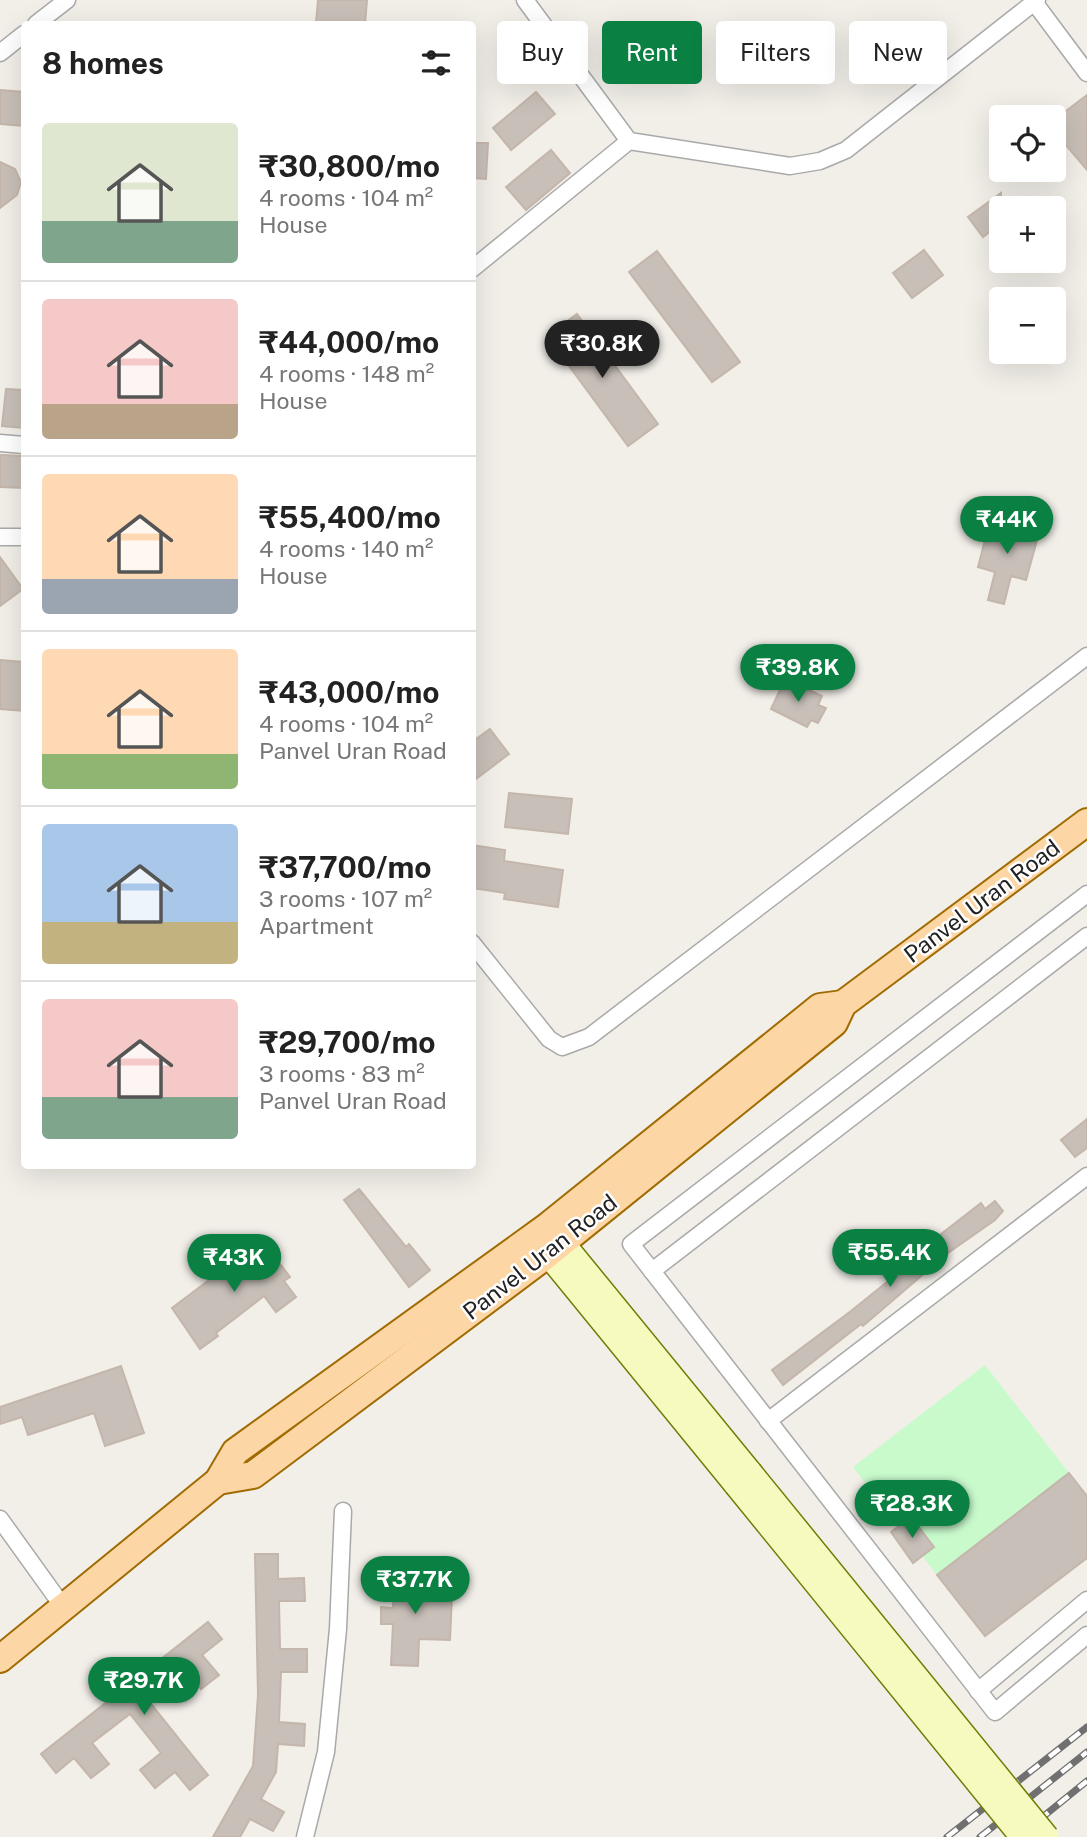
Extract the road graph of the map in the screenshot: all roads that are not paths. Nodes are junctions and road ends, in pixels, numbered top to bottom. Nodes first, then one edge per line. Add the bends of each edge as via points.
1 (67, 0) edge
2 (524, 0) edge
3 (1035, 1) edge
4 (40, 21) edge
5 (21, 36) edge
6 (0, 53) edge
7 (1087, 73) edge
8 (629, 141) junction
9 (476, 266) edge
10 (0, 443) edge
11 (21, 445) edge
12 (0, 537) edge
13 (21, 537) edge
14 (1087, 656) edge
15 (1087, 822) edge
16 (1087, 894) edge
17 (1087, 936) edge
18 (476, 948) edge
19 (1087, 1176) edge
20 (548, 1239) junction
21 (652, 1271) junction
22 (768, 1421) junction
23 (743, 1478) junction
24 (343, 1511) dead end
25 (0, 1519) edge
26 (1087, 1600) edge
27 (64, 1608) junction
28 (1087, 1635) edge
29 (0, 1659) edge
30 (978, 1691) junction
31 (305, 1837) edge
32 (1022, 1837) edge
33 (1047, 1837) edge

1 - 4 street
2 - 8 street
3 - 7 street
3 - 8 street via 846,150 820,161 790,166
5 - 6 street
8 - 9 street
10 - 11 street
12 - 13 street
14 - 18 street via 589,1037 562,1047 549,1039
15 - 20 main road, Panvel Uran Road via 843,1004 820,1007
16 - 21 street via 631,1244
17 - 21 street
19 - 22 street
20 - 23 main road
20 - 27 main road, Panvel Uran Road via 235,1452 218,1481
21 - 22 street
22 - 30 street
23 - 32 main road, bridge
23 - 33 main road, bridge
24 - 31 street via 326,1752
25 - 27 street
26 - 30 street
27 - 29 main road, Panvel Uran Road
28 - 30 street via 995,1712

